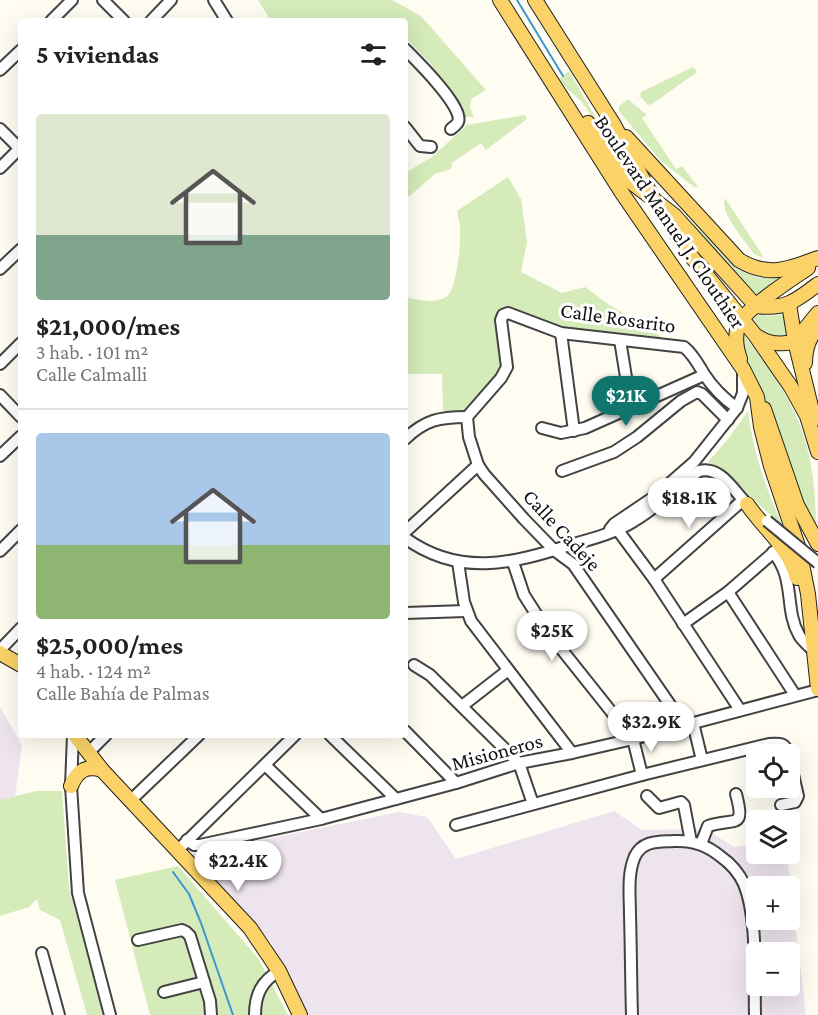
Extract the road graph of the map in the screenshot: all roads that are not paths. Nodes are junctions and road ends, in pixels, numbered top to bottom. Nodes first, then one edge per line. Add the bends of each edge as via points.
1 (72, 0) edge
2 (104, 0) edge
3 (171, 0) edge
4 (214, 0) edge
5 (500, 0) edge
6 (535, 0) edge
7 (54, 18) edge
8 (121, 18) edge
9 (154, 18) edge
10 (225, 18) edge
11 (408, 52) edge
12 (18, 53) edge
13 (0, 70) edge
14 (563, 98) junction
15 (614, 125) junction
16 (0, 129) edge
17 (451, 129) dead end
18 (408, 131) edge
19 (18, 147) edge
20 (431, 147) dead end
21 (18, 151) edge
22 (0, 168) edge
23 (654, 200) junction
24 (18, 252) edge
25 (818, 259) edge
26 (0, 269) edge
27 (816, 285) edge
28 (818, 301) edge
29 (789, 304) junction
30 (756, 306) junction
31 (818, 313) edge
32 (742, 319) junction
33 (818, 327) edge
34 (561, 333) junction
35 (755, 335) junction
36 (620, 340) junction
37 (795, 341) junction
38 (18, 346) edge
39 (0, 364) edge
40 (743, 369) junction
41 (704, 375) junction
42 (805, 377) junction
43 (0, 395) edge
44 (757, 397) junction
45 (631, 408) junction
46 (737, 408) junction
47 (18, 414) edge
48 (467, 417) junction
49 (728, 420) junction
50 (542, 428) dead end
51 (574, 431) junction
52 (408, 436) edge
53 (18, 439) edge
54 (816, 447) edge
55 (0, 456) edge
56 (478, 465) junction
57 (562, 471) dead end
58 (745, 502) junction
59 (408, 529) edge
60 (613, 529) junction
61 (18, 533) edge
62 (408, 540) edge
63 (818, 544) edge
64 (778, 548) junction
65 (554, 550) junction
66 (0, 551) edge
67 (458, 562) junction
68 (513, 562) junction
69 (818, 563) edge
70 (654, 579) junction
71 (728, 592) junction
72 (466, 611) junction
73 (408, 613) edge
74 (683, 624) junction
75 (18, 631) edge
76 (813, 637) junction
77 (0, 652) edge
78 (815, 652) junction
79 (18, 663) edge
80 (414, 664) dead end
81 (507, 670) junction
82 (818, 690) edge
83 (795, 695) junction
84 (462, 706) junction
85 (740, 710) junction
86 (689, 724) junction
87 (408, 734) edge
88 (74, 738) edge
89 (76, 738) edge
90 (103, 738) edge
91 (196, 738) edge
92 (292, 738) edge
93 (333, 738) edge
94 (633, 739) junction
95 (746, 750) edge
96 (88, 753) junction
97 (572, 753) junction
98 (702, 760) junction
99 (519, 763) junction
100 (265, 765) junction
101 (102, 770) junction
102 (642, 775) junction
103 (456, 783) junction
104 (71, 786) junction
105 (736, 794) dead end
106 (647, 796) dead end
107 (797, 798) edge
108 (396, 799) junction
109 (130, 801) junction
110 (533, 804) junction
111 (781, 805) dead end
112 (321, 819) junction
113 (456, 825) dead end
114 (187, 840) junction
115 (696, 843) junction
116 (176, 851) junction
117 (138, 939) dead end
118 (42, 953) dead end
119 (279, 971) junction
120 (204, 982) junction
121 (164, 992) dead end
122 (59, 1015) edge
123 (110, 1015) edge
124 (211, 1015) edge
125 (255, 1015) edge
126 (300, 1015) edge
127 (632, 1015) edge
128 (755, 1015) edge

1 - 7 street
2 - 8 street
3 - 9 street
4 - 10 street
5 - 14 main road, Boulevard Manuel J. Clouthier
6 - 15 main road, Boulevard Manuel J. Clouthier
11 - 17 street via 429,72 455,110 459,119
12 - 13 street
14 - 23 main road, Boulevard Manuel J. Clouthier via 578,109 628,180
14 - 40 main road, Boulevard Manuel J. Clouthier via 622,193
15 - 23 main road, Boulevard Manuel J. Clouthier
15 - 25 main road via 739,260 754,268 782,270
16 - 19 street
18 - 20 street via 420,146
21 - 22 street
23 - 30 main road, Boulevard Manuel J. Clouthier via 674,215
23 - 32 main road, Boulevard Manuel J. Clouthier via 691,256
24 - 26 street
25 - 30 main road, Boulevard Manuel J. Clouthier
27 - 28 main road via 814,294
27 - 29 main road
29 - 30 main road, Boulevard Manuel J. Clouthier
29 - 37 main road
30 - 32 main road, Boulevard Manuel J. Clouthier
31 - 37 main road
32 - 35 main road, Boulevard Manuel J. Clouthier
32 - 40 main road, Boulevard Manuel J. Clouthier via 736,343
33 - 42 main road via 808,343
34 - 36 street, Calle Rosarito
34 - 48 street, Calle Rosarito via 515,315 503,315 507,367
34 - 51 street
35 - 37 main road via 766,342
35 - 54 main road, Boulevard Manuel J. Clouthier via 798,399
36 - 41 street, Calle Rosarito via 684,347
36 - 45 street
37 - 42 main road
38 - 39 street
40 - 44 main road, Boulevard Manuel J. Clouthier
40 - 46 street via 743,393
41 - 45 street
41 - 46 street, Calle Rosarito via 722,398
42 - 54 main road via 816,426
43 - 47 street
44 - 63 main road via 764,407 801,516
44 - 76 main road, Boulevard Manuel J. Clouthier via 771,466 801,555
45 - 51 street
46 - 49 street
48 - 52 street via 434,420
48 - 56 street, Calle Cadeje
49 - 57 street via 697,392 614,452
49 - 60 street via 694,462
50 - 51 street via 561,433
53 - 55 street
56 - 59 street
56 - 65 street, Calle Cadeje
58 - 60 street via 719,474 705,469 657,505
58 - 64 main road
58 - 69 street, bridge
58 - 70 street
60 - 65 street
60 - 70 street
61 - 66 street
62 - 67 street via 423,550
64 - 71 street
64 - 76 main road via 794,564 803,613
64 - 78 street via 797,630
65 - 68 street
65 - 86 street, Calle Cadeje via 573,564
67 - 68 street
67 - 72 street
68 - 94 street via 524,595 547,632
70 - 74 street
71 - 74 street
71 - 83 street
72 - 73 street
72 - 81 street
74 - 85 street
75 - 77 street
76 - 78 main road
77 - 79 main road
78 - 82 main road
80 - 84 street
81 - 84 street
81 - 97 street
82 - 83 street, Misioneros
83 - 85 street, Misioneros
84 - 99 street
85 - 86 street, Misioneros
86 - 94 street, Misioneros
86 - 98 street
87 - 103 street
88 - 104 street
89 - 96 main road
90 - 96 street
91 - 109 street
92 - 100 street
93 - 108 street
94 - 97 street, Misioneros
94 - 102 street
95 - 98 street
96 - 101 main road
97 - 99 street, Misioneros
98 - 102 street
99 - 103 street, Misioneros
99 - 110 street
100 - 112 street
100 - 114 street
101 - 104 main road via 84,769
101 - 109 main road
102 - 110 street
103 - 108 street, Misioneros
104 - 123 street via 78,893
105 - 115 street via 739,818 708,826
106 - 115 street via 659,808 681,802
107 - 111 street
108 - 112 street, Misioneros
109 - 116 main road
110 - 113 street
112 - 114 street, Misioneros via 200,845
114 - 116 street
115 - 127 street via 651,842 636,854 630,887
115 - 128 street via 726,861 743,883 751,914
116 - 119 main road via 241,917
117 - 120 street via 186,932
118 - 122 street
119 - 125 street via 266,979 257,996
119 - 126 main road
120 - 121 street
120 - 124 street

